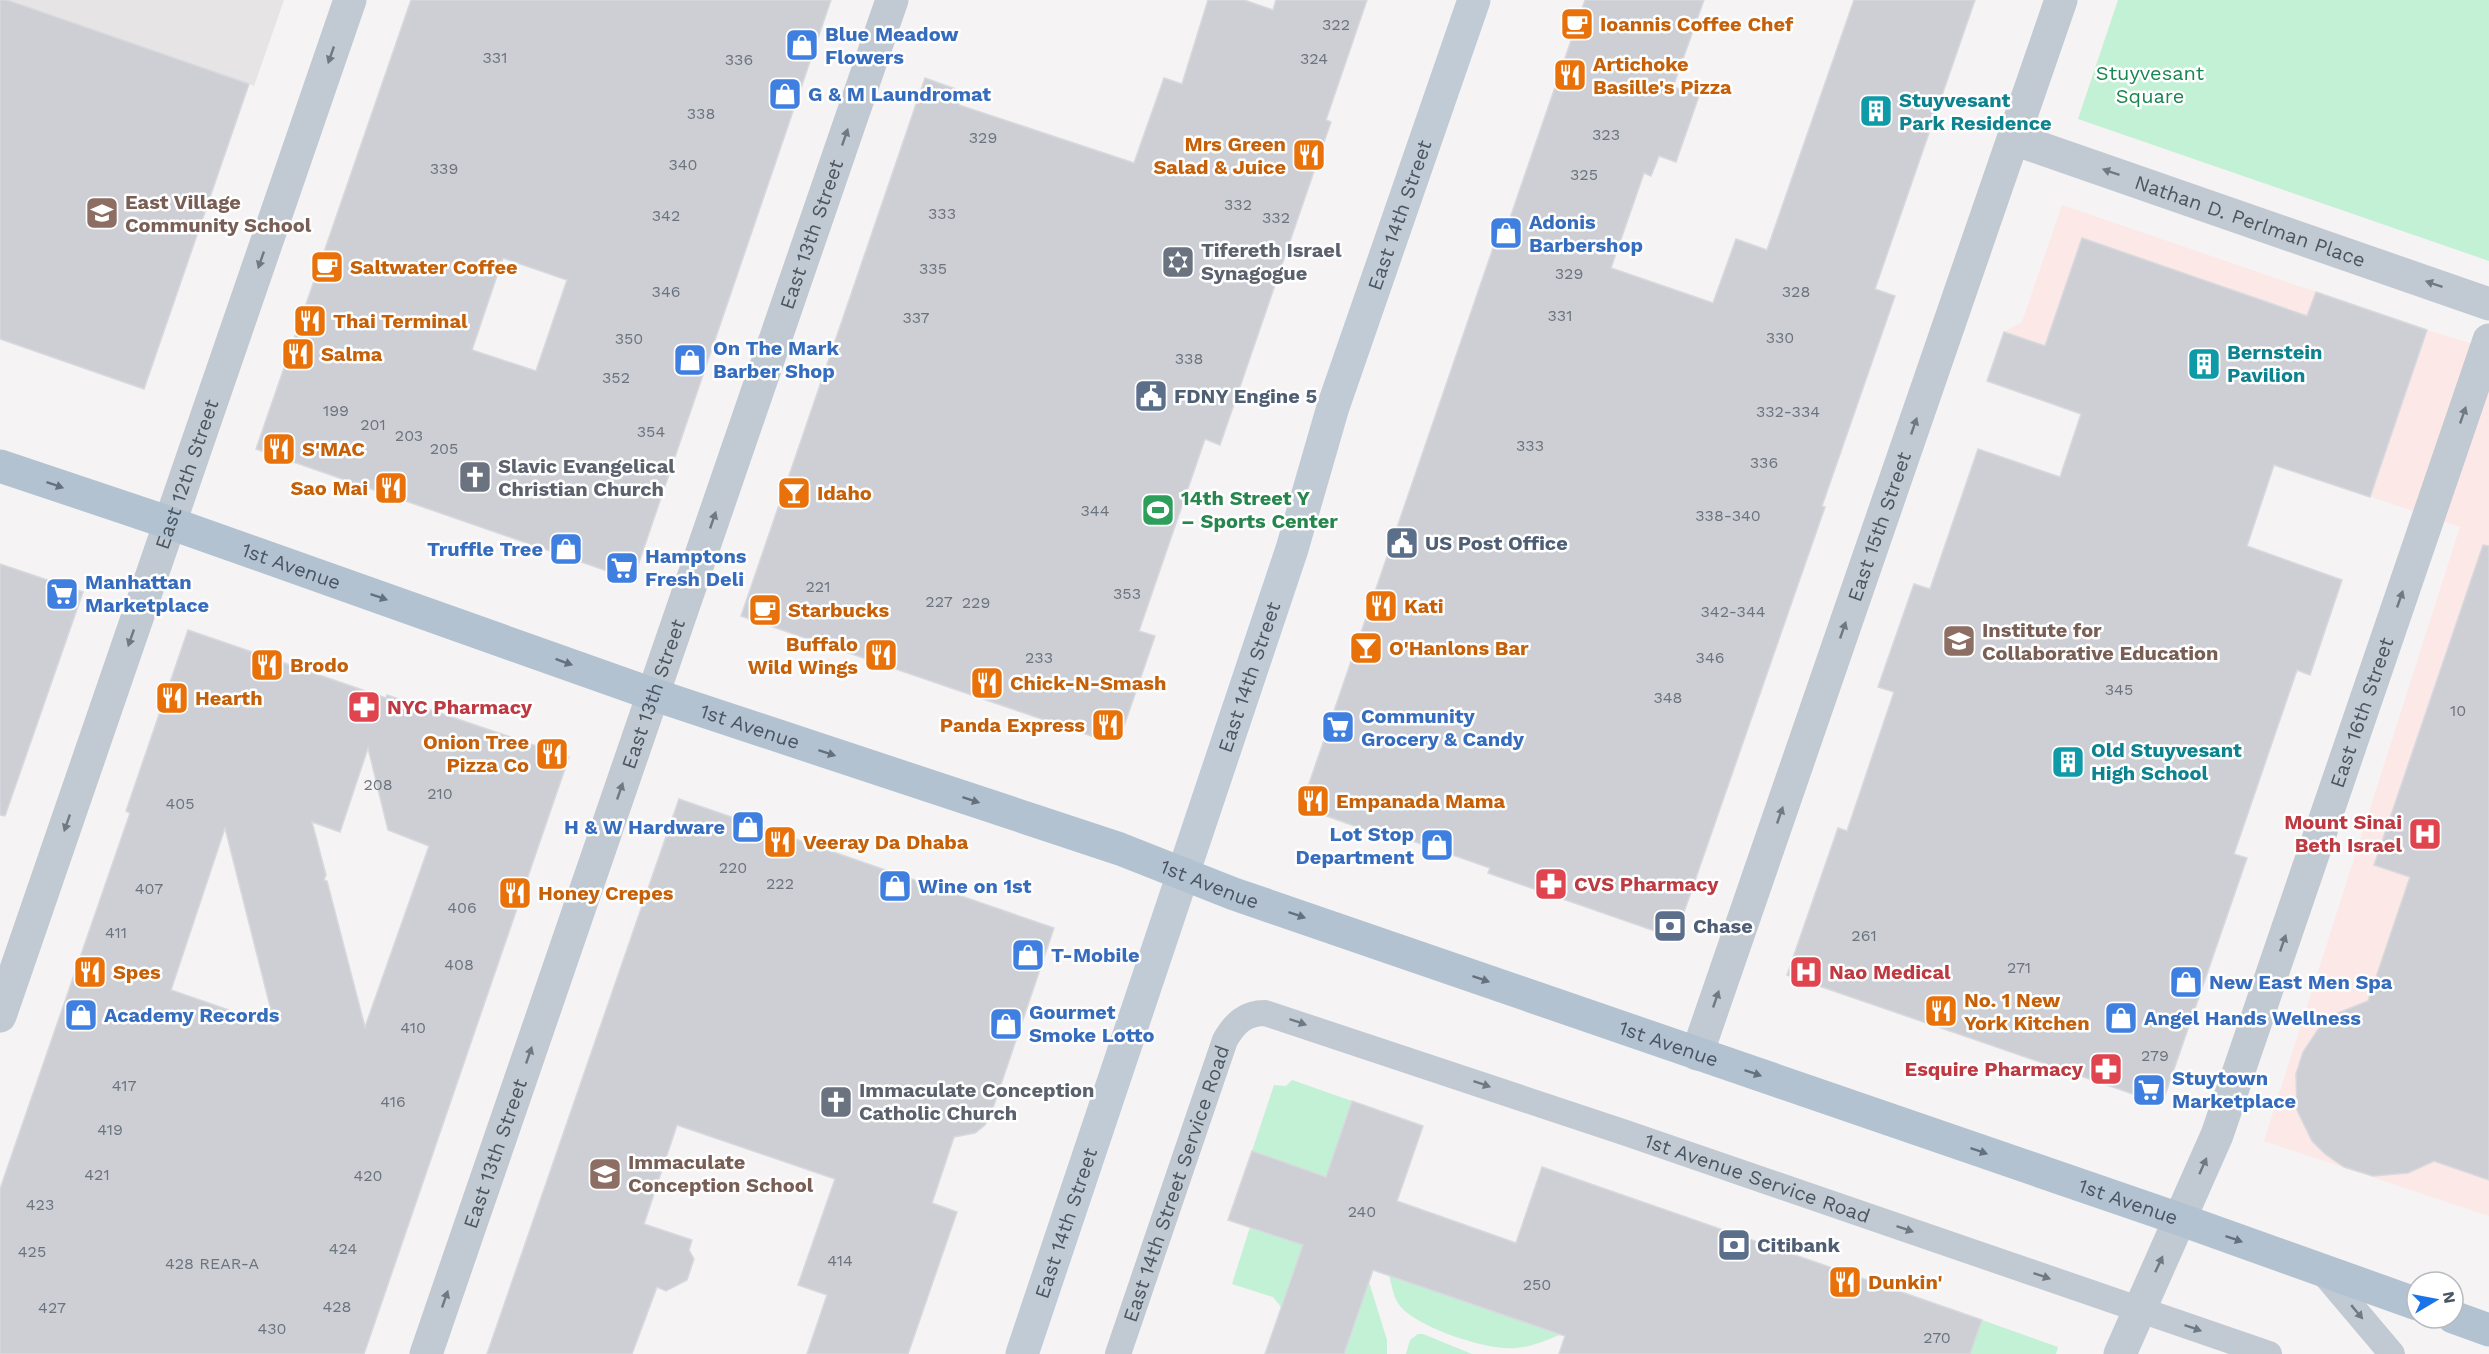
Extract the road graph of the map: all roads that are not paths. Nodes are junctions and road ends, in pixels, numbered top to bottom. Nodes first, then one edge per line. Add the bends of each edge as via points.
1 (350, 0) edge
2 (892, 0) edge
3 (1474, 0) edge
4 (2061, 0) edge
5 (2014, 139) junction
6 (2489, 304) edge
7 (2489, 340) edge
8 (0, 466) edge
9 (170, 523) junction
10 (652, 694) junction
11 (1182, 874) junction
12 (0, 1016) edge
13 (1242, 1019) joint
14 (1697, 1054) junction
15 (2179, 1219) junction
16 (2321, 1270) junction
17 (2405, 1300) edge
18 (2138, 1309) junction
19 (2465, 1321) edge
20 (2489, 1330) edge
21 (1026, 1350) edge
22 (426, 1354) edge
23 (1118, 1354) edge
24 (2120, 1354) edge
25 (2270, 1354) edge
26 (2392, 1354) edge

1 -> 9 street, East 12th Street
10 -> 2 street, East 13th Street
3 - 11 main road, East 14th Street via 1333,407 1292,549
4 - 5 street, East 15th Street
6 -> 5 street, Nathan D. Perlman Place
14 -> 5 street, East 15th Street
15 -> 7 street, East 16th Street via 2217,1135
8 -> 9 main road, 1st Avenue
9 -> 10 main road, 1st Avenue
9 -> 12 street, East 12th Street
10 -> 11 main road, 1st Avenue via 1120,849
22 -> 10 street, East 13th Street
11 -> 14 main road, 1st Avenue
11 - 21 main road, East 14th Street
13 -> 18 lane, 1st Avenue Service Road via 1254,1013 1277,1015
13 - 23 lane, East 14th Street Service Road via 1225,1040
14 -> 15 main road, 1st Avenue
15 -> 16 main road, 1st Avenue
18 -> 15 street, East 16th Street
16 - 17 main road, 1st Avenue
16 -> 26 lane
18 - 24 street, East 16th Street
18 -> 25 lane, 1st Avenue Service Road
19 - 20 main road

